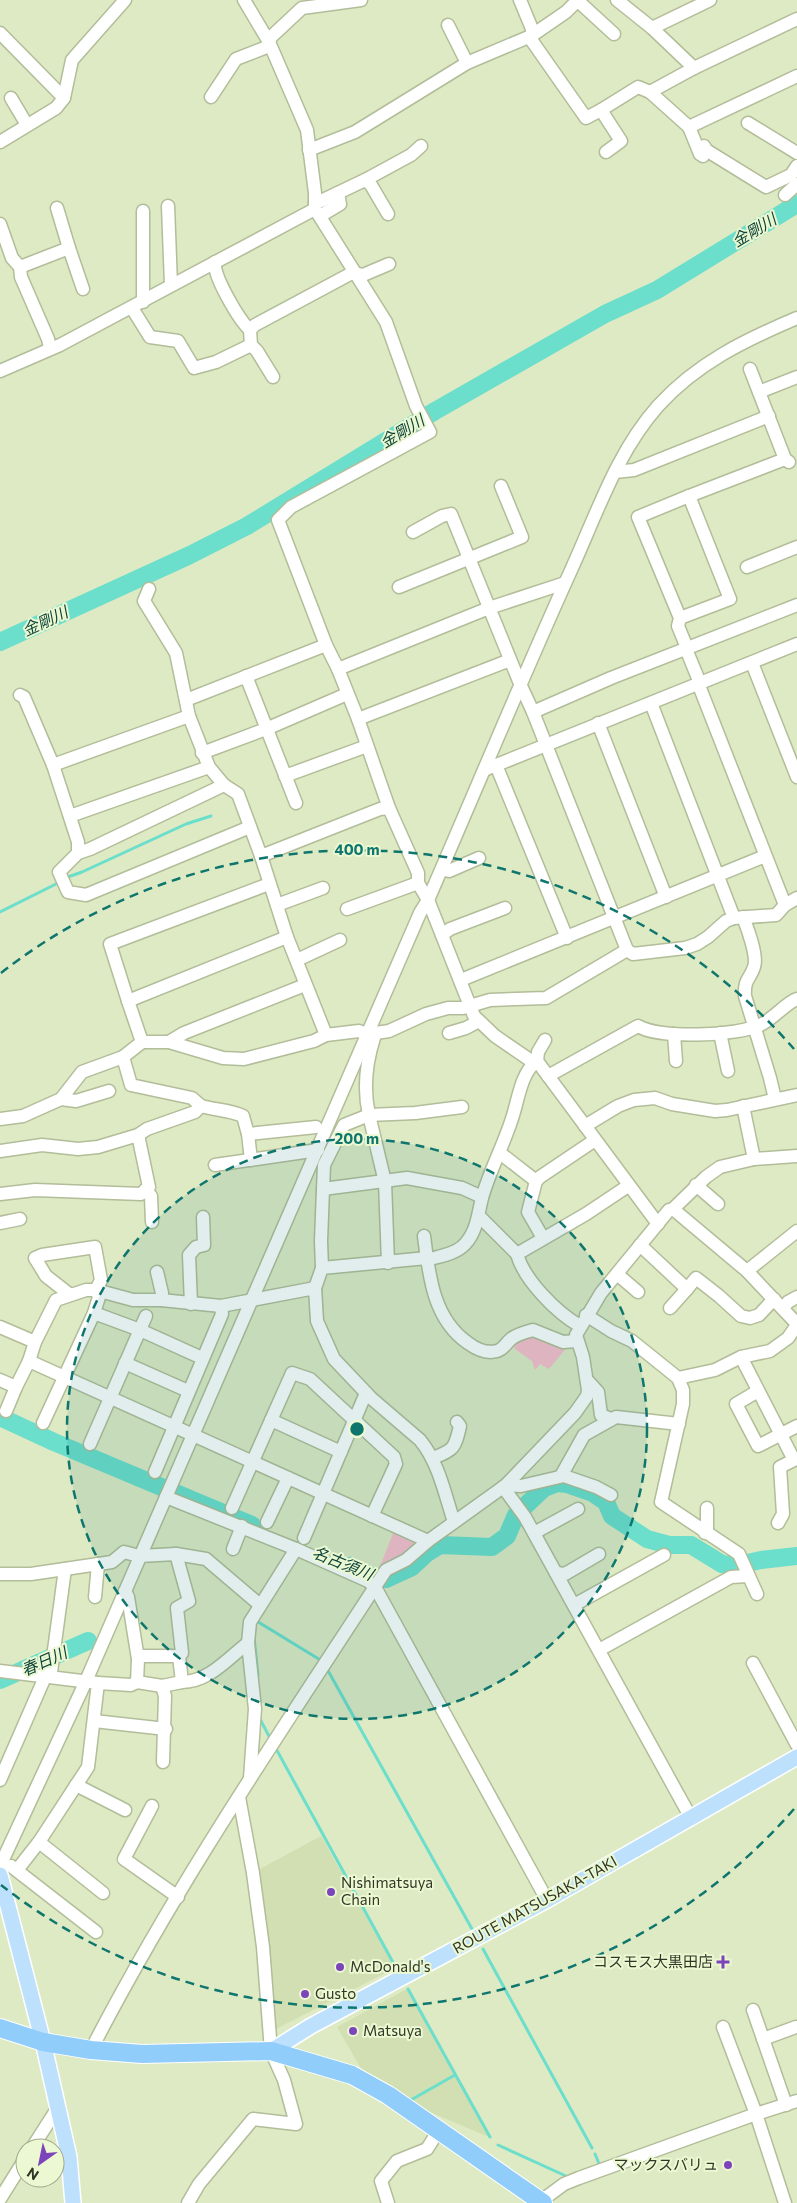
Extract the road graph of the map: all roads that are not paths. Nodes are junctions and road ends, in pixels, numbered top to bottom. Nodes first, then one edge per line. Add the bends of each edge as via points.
1 (125, 0) edge
2 (244, 0) edge
3 (361, 0) edge
4 (520, 0) edge
5 (577, 0) edge
6 (617, 0) edge
7 (710, 0) edge
8 (797, 19) edge
9 (448, 26) dead end
10 (652, 28) junction
11 (0, 33) edge
12 (614, 34) dead end
13 (531, 36) junction
14 (269, 42) junction
15 (467, 63) junction
16 (694, 68) junction
17 (797, 76) edge
18 (650, 92) junction
19 (211, 97) dead end
20 (11, 98) dead end
21 (64, 98) junction
22 (601, 110) junction
23 (748, 123) dead end
24 (27, 125) junction
25 (689, 127) junction
26 (0, 142) edge
27 (421, 146) dead end
28 (704, 146) dead end
29 (309, 150) junction
30 (606, 152) dead end
31 (797, 153) edge
32 (797, 166) edge
33 (734, 176) dead end
34 (365, 180) junction
35 (797, 184) edge
36 (785, 195) dead end
37 (168, 206) dead end
38 (58, 208) dead end
39 (316, 209) junction
40 (143, 211) dead end
41 (388, 214) dead end
42 (0, 224) edge
43 (69, 248) junction
44 (215, 262) junction
45 (389, 264) dead end
46 (20, 267) junction
47 (357, 275) junction
48 (171, 285) junction
49 (83, 289) dead end
50 (137, 305) junction
51 (797, 318) edge
52 (250, 330) junction
53 (251, 345) junction
54 (50, 348) junction
55 (750, 369) dead end
56 (0, 371) edge
57 (273, 377) dead end
58 (797, 377) edge
59 (759, 392) junction
60 (769, 416) junction
61 (615, 472) junction
62 (501, 486) dead end
63 (689, 496) junction
64 (413, 532) dead end
65 (797, 547) edge
66 (471, 559) junction
67 (747, 567) dead end
68 (565, 583) junction
69 (399, 587) dead end
70 (149, 589) dead end
71 (797, 605) edge
72 (490, 608) junction
73 (680, 618) junction
74 (797, 644) edge
75 (326, 645) junction
76 (687, 649) junction
77 (510, 660) junction
78 (752, 663) junction
79 (338, 669) junction
80 (246, 676) junction
81 (699, 683) junction
82 (521, 686) junction
83 (347, 694) junction
84 (20, 695) dead end
85 (186, 700) junction
86 (651, 703) junction
87 (533, 712) junction
88 (189, 716) junction
89 (358, 719) junction
90 (598, 723) junction
91 (266, 729) junction
92 (546, 745) junction
93 (367, 746) junction
94 (202, 752) junction
95 (53, 765) junction
96 (496, 765) junction
97 (208, 767) junction
98 (484, 770) junction
99 (285, 776) junction
100 (797, 777) edge
101 (224, 785) junction
102 (296, 803) dead end
103 (389, 808) junction
104 (70, 816) junction
105 (250, 826) junction
106 (78, 853) junction
107 (261, 856) junction
108 (766, 856) junction
109 (479, 858) dead end
110 (442, 869) junction
111 (717, 876) junction
112 (418, 883) junction
113 (269, 884) junction
114 (323, 888) dead end
115 (666, 897) junction
116 (797, 898) edge
117 (428, 900) junction
118 (277, 905) junction
119 (785, 905) junction
120 (505, 908) dead end
121 (347, 909) dead end
122 (739, 917) junction
123 (614, 918) junction
124 (442, 935) junction
125 (286, 937) junction
126 (566, 938) junction
127 (340, 940) dead end
128 (627, 950) junction
129 (297, 960) junction
130 (460, 980) junction
131 (304, 985) junction
132 (797, 999) edge
133 (128, 1001) junction
134 (468, 1005) junction
135 (479, 1021) junction
136 (754, 1027) junction
137 (449, 1033) dead end
138 (369, 1034) junction
139 (674, 1034) junction
140 (720, 1034) junction
141 (326, 1035) junction
142 (545, 1040) dead end
143 (142, 1042) junction
144 (168, 1042) junction
145 (122, 1057) junction
146 (537, 1061) junction
147 (676, 1061) dead end
148 (728, 1071) dead end
149 (548, 1076) junction
150 (109, 1091) dead end
151 (797, 1095) edge
152 (61, 1099) junction
153 (774, 1099) junction
154 (201, 1106) junction
155 (744, 1106) junction
156 (462, 1107) dead end
157 (369, 1114) junction
158 (0, 1119) edge
159 (585, 1126) junction
160 (316, 1127) dead end
161 (248, 1134) junction
162 (138, 1135) junction
163 (595, 1140) junction
164 (318, 1150) junction
165 (0, 1151) edge
166 (500, 1153) junction
167 (797, 1156) edge
168 (754, 1159) junction
169 (251, 1160) junction
170 (215, 1165) dead end
171 (536, 1181) junction
172 (385, 1182) junction
173 (696, 1185) junction
174 (628, 1186) junction
175 (324, 1189) junction
176 (145, 1190) junction
177 (0, 1194) edge
178 (482, 1197) junction
179 (718, 1204) dead end
180 (674, 1209) junction
181 (479, 1216) junction
182 (204, 1217) dead end
183 (20, 1219) dead end
184 (0, 1222) edge
185 (152, 1222) dead end
186 (658, 1224) junction
187 (797, 1231) edge
188 (424, 1236) dead end
189 (543, 1238) junction
190 (640, 1245) junction
191 (517, 1254) junction
192 (427, 1259) junction
193 (388, 1263) junction
194 (322, 1268) junction
195 (747, 1271) junction
196 (158, 1272) dead end
197 (617, 1274) junction
198 (315, 1288) junction
199 (687, 1288) junction
200 (96, 1290) junction
201 (638, 1292) dead end
202 (69, 1294) junction
203 (797, 1297) edge
204 (161, 1300) junction
205 (252, 1302) junction
206 (191, 1304) junction
207 (778, 1304) junction
208 (221, 1306) junction
209 (670, 1308) dead end
210 (94, 1313) junction
211 (146, 1316) dead end
212 (583, 1320) junction
213 (797, 1324) edge
214 (0, 1327) edge
215 (140, 1330) junction
216 (578, 1341) junction
217 (35, 1342) junction
218 (741, 1357) junction
219 (202, 1358) junction
220 (29, 1361) junction
221 (125, 1363) junction
222 (63, 1377) junction
223 (678, 1378) junction
224 (0, 1380) edge
225 (587, 1380) junction
226 (16, 1387) junction
227 (188, 1391) junction
228 (758, 1391) junction
229 (366, 1393) junction
230 (111, 1397) junction
231 (6, 1411) dead end
232 (271, 1420) junction
233 (612, 1420) junction
234 (354, 1422) junction
235 (457, 1422) dead end
236 (42, 1423) dead end
237 (679, 1424) junction
238 (174, 1426) junction
239 (797, 1426) edge
240 (194, 1434) junction
241 (781, 1434) junction
242 (90, 1444) dead end
243 (341, 1452) junction
244 (433, 1458) junction
245 (252, 1461) junction
246 (154, 1472) dead end
247 (560, 1476) junction
248 (288, 1478) junction
249 (505, 1486) junction
250 (322, 1493) junction
251 (611, 1495) dead end
252 (166, 1496) junction
253 (232, 1508) dead end
254 (707, 1508) dead end
255 (578, 1509) dead end
256 (372, 1516) junction
257 (267, 1522) dead end
258 (454, 1522) junction
259 (778, 1523) dead end
260 (242, 1526) junction
261 (534, 1533) junction
262 (705, 1533) junction
263 (304, 1538) dead end
264 (428, 1541) junction
265 (232, 1548) dead end
266 (296, 1549) junction
267 (176, 1554) junction
268 (599, 1554) dead end
269 (664, 1555) dead end
270 (139, 1556) junction
271 (98, 1564) junction
272 (65, 1569) junction
273 (556, 1573) junction
274 (0, 1574) edge
275 (747, 1574) junction
276 (375, 1586) junction
277 (124, 1591) junction
278 (756, 1594) dead end
279 (95, 1597) dead end
280 (261, 1603) junction
281 (574, 1604) junction
282 (248, 1643) junction
283 (599, 1650) junction
284 (179, 1656) junction
285 (138, 1659) junction
286 (753, 1663) dead end
287 (0, 1670) edge
288 (45, 1676) junction
289 (92, 1682) junction
290 (137, 1682) junction
291 (182, 1682) junction
292 (162, 1686) junction
293 (94, 1721) junction
294 (166, 1729) junction
295 (797, 1745) edge
296 (797, 1757) edge
297 (164, 1762) dead end
298 (0, 1780) edge
299 (250, 1781) junction
300 (76, 1785) junction
301 (239, 1797) junction
302 (152, 1806) dead end
303 (126, 1810) dead end
304 (691, 1818) junction
305 (39, 1842) junction
306 (0, 1868) edge
307 (17, 1870) junction
308 (0, 1875) edge
309 (103, 1893) dead end
310 (178, 1897) junction
311 (546, 1900) junction
312 (96, 1932) dead end
313 (752, 2010) dead end
314 (723, 2027) dead end
315 (796, 2027) edge
316 (0, 2028) edge
317 (763, 2039) junction
318 (43, 2042) junction
319 (91, 2050) junction
320 (271, 2052) junction
321 (792, 2103) edge
322 (56, 2109) junction
323 (756, 2114) junction
324 (439, 2130) junction
325 (38, 2138) edge
326 (15, 2175) edge
327 (0, 2199) edge
328 (542, 2202) edge
329 (73, 2203) edge
330 (188, 2203) edge
331 (388, 2203) edge
332 (785, 2203) edge

1 - 21 street via 72,60
2 - 14 street
3 - 14 street via 302,8
4 - 13 street via 532,29
5 - 12 street
5 - 13 street
6 - 10 street
7 - 10 street
8 - 16 street
9 - 15 street
10 - 16 street
11 - 21 street
13 - 15 street
13 - 22 street via 586,118
14 - 19 street via 267,47 236,59
14 - 29 street via 307,130
15 - 29 street via 355,132
16 - 18 street
17 - 25 street
18 - 22 street via 638,87
18 - 25 street
20 - 24 street
21 - 24 street via 56,108
22 - 30 street via 625,146
23 - 31 street
24 - 26 street
25 - 33 street via 700,154
27 - 34 street
28 - 32 street via 766,187 791,175
29 - 39 street
34 - 39 street via 338,193
34 - 41 street
35 - 36 street
37 - 48 street
38 - 43 street
39 - 44 street
39 - 47 street
40 - 50 street
42 - 46 street via 12,258
43 - 46 street
43 - 49 street
44 - 48 street
44 - 52 street via 214,268 229,298
45 - 47 street
46 - 54 street via 21,278
47 - 52 street via 352,273
47 - 75 street via 386,322 416,406 430,432 291,508 278,520
48 - 50 street
50 - 53 street via 150,337 178,341 194,368 216,362
50 - 54 street
51 - 61 street via 724,352 686,379 639,430
52 - 53 street
53 - 57 street
54 - 56 street
55 - 59 street
58 - 59 street
59 - 60 street
60 - 61 street via 634,470
60 - 63 street via 787,460
61 - 68 street
62 - 66 street via 522,538
63 - 73 street via 730,599
63 - 73 street via 638,517
64 - 66 street via 451,514
65 - 67 street
66 - 69 street
66 - 72 street
68 - 72 street
68 - 82 street
70 - 85 street via 144,601 176,654
71 - 76 street
72 - 77 street
72 - 79 street
73 - 76 street via 678,626
74 - 78 street
75 - 79 street
75 - 80 street
76 - 81 street
76 - 87 street
77 - 82 street
77 - 89 street
78 - 81 street
78 - 100 street
79 - 83 street
80 - 85 street
80 - 91 street
81 - 86 street
81 - 108 street
82 - 87 street
82 - 98 street
83 - 89 street
83 - 91 street
84 - 95 street via 24,696
85 - 88 street
86 - 90 street
86 - 111 street
87 - 92 street
88 - 94 street
88 - 95 street
89 - 93 street
90 - 92 street
90 - 115 street
91 - 94 street
91 - 99 street
92 - 96 street
92 - 123 street
93 - 99 street
93 - 103 street
94 - 97 street
95 - 104 street
96 - 98 street
96 - 126 street
97 - 101 street
97 - 104 street
98 - 110 street
99 - 102 street
101 - 105 street via 238,794
101 - 106 street
103 - 107 street
103 - 112 street via 418,873
104 - 106 street
105 - 106 street via 86,895 68,892 59,872
105 - 107 street
107 - 113 street
108 - 111 street
108 - 119 street
109 - 110 street via 449,871
110 - 117 street
111 - 115 street
111 - 122 street
112 - 117 street
112 - 121 street
113 - 118 street
113 - 133 street via 110,944
114 - 118 street
115 - 123 street
116 - 119 street
117 - 124 street
117 - 138 street
118 - 125 street
119 - 122 street via 776,915
120 - 124 street
122 - 128 street via 726,921 708,937 685,948 633,954
122 - 136 street via 755,959 744,984
123 - 126 street
123 - 128 street
124 - 130 street
125 - 129 street
125 - 133 street
126 - 130 street
127 - 129 street
128 - 134 street via 546,998 490,1000
129 - 131 street
130 - 134 street
131 - 141 street
131 - 144 street via 184,1032
132 - 136 street
133 - 143 street
134 - 135 street
134 - 138 street via 426,1014 389,1031
135 - 137 street
135 - 146 street via 495,1036 530,1060
136 - 140 street
136 - 153 street
138 - 141 street via 359,1031
138 - 157 street via 374,1038 366,1070
138 - 164 street
139 - 140 street
139 - 147 street
139 - 149 street via 646,1031 638,1026
140 - 148 street
141 - 144 street via 244,1059 223,1058
142 - 146 street
143 - 144 street
143 - 145 street
145 - 152 street via 82,1072
145 - 154 street via 131,1085 192,1098
146 - 149 street
146 - 166 street via 530,1066 521,1088
149 - 159 street
150 - 152 street via 76,1101
151 - 153 street
152 - 158 street via 23,1116
153 - 155 street
154 - 161 street via 243,1116
154 - 162 street via 195,1112
155 - 159 street via 715,1111 655,1098 634,1100
155 - 168 street
156 - 157 street
157 - 172 street
157 - 175 street via 344,1124 324,1165
159 - 163 street
160 - 161 street
161 - 169 street
162 - 165 street via 98,1147 78,1149 42,1145
162 - 176 street via 149,1187
163 - 171 street
163 - 174 street
164 - 169 street
164 - 205 street
166 - 171 street
166 - 178 street
167 - 168 street
168 - 173 street via 720,1166
169 - 170 street
171 - 189 street via 528,1212
172 - 175 street
172 - 178 street via 407,1178 462,1188
172 - 193 street
173 - 179 street
173 - 180 street
174 - 186 street
174 - 189 street
175 - 194 street via 320,1241
176 - 177 street via 141,1194 35,1190
176 - 185 street via 151,1196
178 - 181 street
180 - 186 street via 669,1210
180 - 195 street
181 - 191 street
181 - 192 street via 465,1244 456,1251
182 - 206 street via 204,1245 196,1247 189,1255
183 - 184 street
186 - 190 street
187 - 195 street
188 - 192 street
189 - 191 street
190 - 197 street
190 - 199 street
191 - 212 street via 532,1283
192 - 193 street
192 - 216 street via 431,1284 442,1313 454,1332 475,1349 498,1351 512,1338 533,1330 563,1342
193 - 194 street
194 - 198 street
195 - 207 street
196 - 204 street
197 - 201 street
197 - 212 street
198 - 205 street
198 - 229 street via 317,1321 334,1359
199 - 207 street via 696,1278 735,1313 746,1317 759,1315
199 - 209 street
200 - 202 street
200 - 202 street via 101,1280 95,1247 35,1258 46,1276
200 - 204 street via 133,1300
200 - 210 street via 99,1297
202 - 217 street via 56,1300
203 - 207 street
204 - 206 street
205 - 208 street
205 - 240 street
206 - 208 street
207 - 213 street
208 - 219 street via 222,1314
210 - 215 street
210 - 222 street
211 - 215 street
212 - 216 street via 576,1335
212 - 223 street via 632,1341
213 - 218 street via 788,1338 766,1353
214 - 217 street
215 - 219 street
215 - 221 street
216 - 225 street
217 - 220 street
218 - 223 street via 716,1370
218 - 228 street
219 - 227 street
220 - 222 street
220 - 226 street
221 - 227 street
221 - 230 street
222 - 230 street
222 - 236 street
223 - 237 street via 684,1396
224 - 226 street
225 - 233 street via 598,1392 601,1415
225 - 249 street via 587,1396 575,1413
226 - 231 street
227 - 238 street
228 - 241 street
228 - 241 street via 736,1404 740,1413 758,1446
229 - 234 street
229 - 244 street via 420,1440
230 - 238 street
230 - 242 street
232 - 234 street via 292,1373 310,1379
232 - 243 street
232 - 245 street
233 - 237 street via 620,1417
233 - 247 street via 584,1435
234 - 243 street
234 - 256 street via 394,1457 396,1464
235 - 244 street via 460,1426 452,1450
237 - 262 street via 661,1502
238 - 240 street
238 - 246 street
239 - 241 street
240 - 245 street
240 - 252 street
241 - 259 street via 794,1460 780,1467 783,1514
243 - 250 street
244 - 258 street
245 - 248 street
245 - 253 street
247 - 249 street via 521,1486
247 - 251 street via 596,1486
248 - 250 street
248 - 257 street
249 - 258 street
249 - 261 street
250 - 256 street
250 - 263 street
252 - 260 street
252 - 270 street
254 - 262 street
255 - 261 street
256 - 264 street
258 - 264 street
260 - 265 street
260 - 266 street
261 - 273 street
262 - 275 street via 739,1555
264 - 276 street via 406,1560 386,1570
266 - 276 street
266 - 280 street
267 - 270 street
267 - 280 street via 206,1559
267 - 284 street via 189,1602 177,1608 182,1653
268 - 273 street via 565,1574
269 - 281 street
270 - 271 street via 124,1552 112,1562
270 - 277 street
271 - 272 street
271 - 279 street
272 - 274 street
272 - 288 street via 51,1672
273 - 281 street
275 - 278 street
275 - 283 street via 731,1577
276 - 299 street
276 - 311 street
277 - 285 street via 128,1597
277 - 289 street
280 - 282 street via 250,1622
281 - 283 street
282 - 291 street via 206,1676
282 - 299 street via 255,1709
283 - 304 street
284 - 285 street via 142,1656
284 - 291 street
285 - 290 street
286 - 295 street
287 - 288 street
288 - 289 street
288 - 298 street
289 - 290 street via 131,1685
289 - 293 street
289 - 306 street
290 - 292 street
291 - 292 street
292 - 294 street via 166,1696
293 - 294 street
293 - 300 street via 88,1767
294 - 297 street
296 - 304 main road, ROUTE MATSUSAKA-TAKI
299 - 301 street
300 - 303 street
300 - 305 street
301 - 310 street
301 - 320 street via 257,1900
302 - 310 street via 124,1859
304 - 311 main road, ROUTE MATSUSAKA-TAKI
305 - 307 street
305 - 309 street
306 - 307 street via 12,1866
307 - 312 street
308 - 318 main road
310 - 319 street
311 - 320 main road, ROUTE MATSUSAKA-TAKI via 311,2026
313 - 317 street
314 - 323 street
315 - 317 street
316 - 318 highway
317 - 321 street
318 - 319 highway
318 - 322 main road
319 - 320 highway via 142,2054
320 - 324 highway via 352,2075
320 - 330 street via 284,2080 296,2124 253,2119 199,2184
321 - 323 street
322 - 325 street
322 - 329 main road via 69,2157
323 - 328 street via 564,2184
323 - 332 street
324 - 328 highway
324 - 331 street via 427,2149 397,2161 381,2181
326 - 327 street

